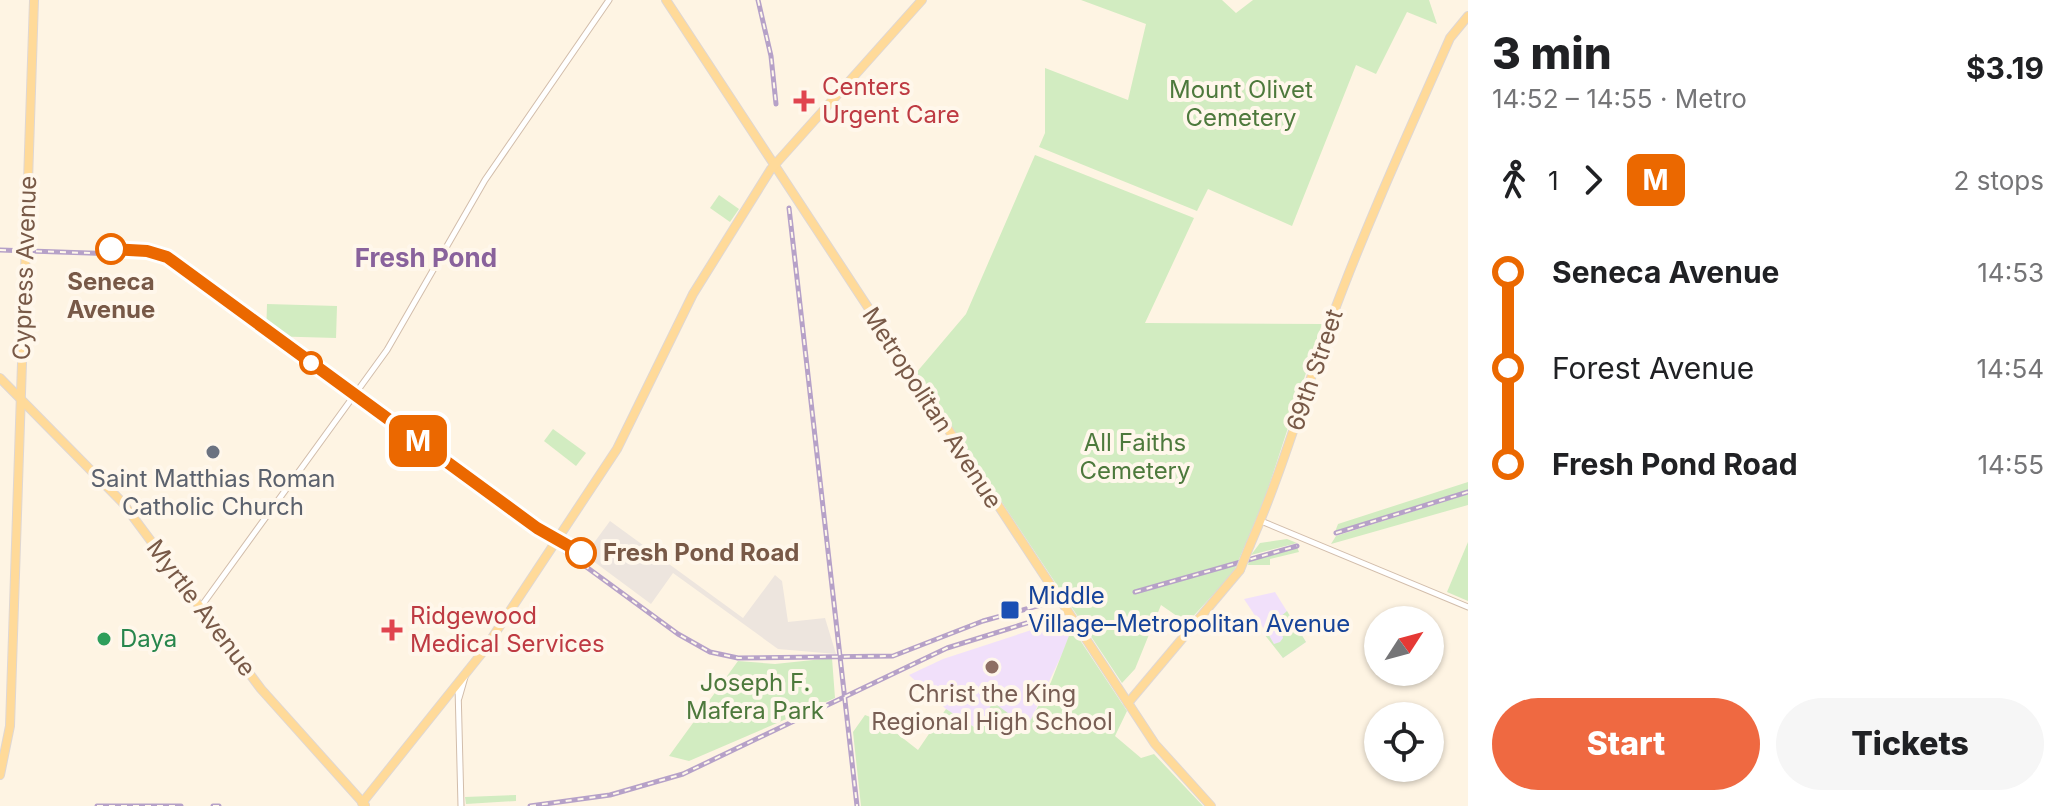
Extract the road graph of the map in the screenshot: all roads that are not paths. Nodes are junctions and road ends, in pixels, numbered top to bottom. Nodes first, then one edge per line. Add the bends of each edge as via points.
1 (34, 0) edge
2 (609, 0) edge
3 (666, 0) edge
4 (922, 0) edge
5 (1468, 16) edge
6 (774, 166) junction
7 (0, 378) edge
8 (21, 399) junction
9 (1261, 521) junction
10 (1468, 607) edge
11 (200, 608) junction
12 (466, 673) junction
13 (458, 683) junction
14 (459, 699) junction
15 (1128, 703) junction
16 (0, 775) edge
17 (364, 804) edge
18 (461, 806) edge
19 (1211, 806) edge

1 - 8 main road, Cypress Avenue
2 - 11 street via 485,180 387,350
3 - 6 main road, Metropolitan Avenue
4 - 6 main road
5 - 9 main road, 69th Street via 1450,38 1332,316
6 - 12 main road via 693,294 619,446
6 - 15 main road, Metropolitan Avenue
7 - 8 main road, Myrtle Avenue
8 - 11 main road, Myrtle Avenue via 122,502
8 - 16 main road, Cypress Avenue via 10,726
9 - 10 street
9 - 15 main road, 69th Street, bridge via 1240,570
11 - 17 main road, Myrtle Avenue via 261,689
12 - 13 main road
12 - 14 street
13 - 14 street
13 - 17 main road
14 - 18 street
15 - 19 main road, Metropolitan Avenue via 1161,752

